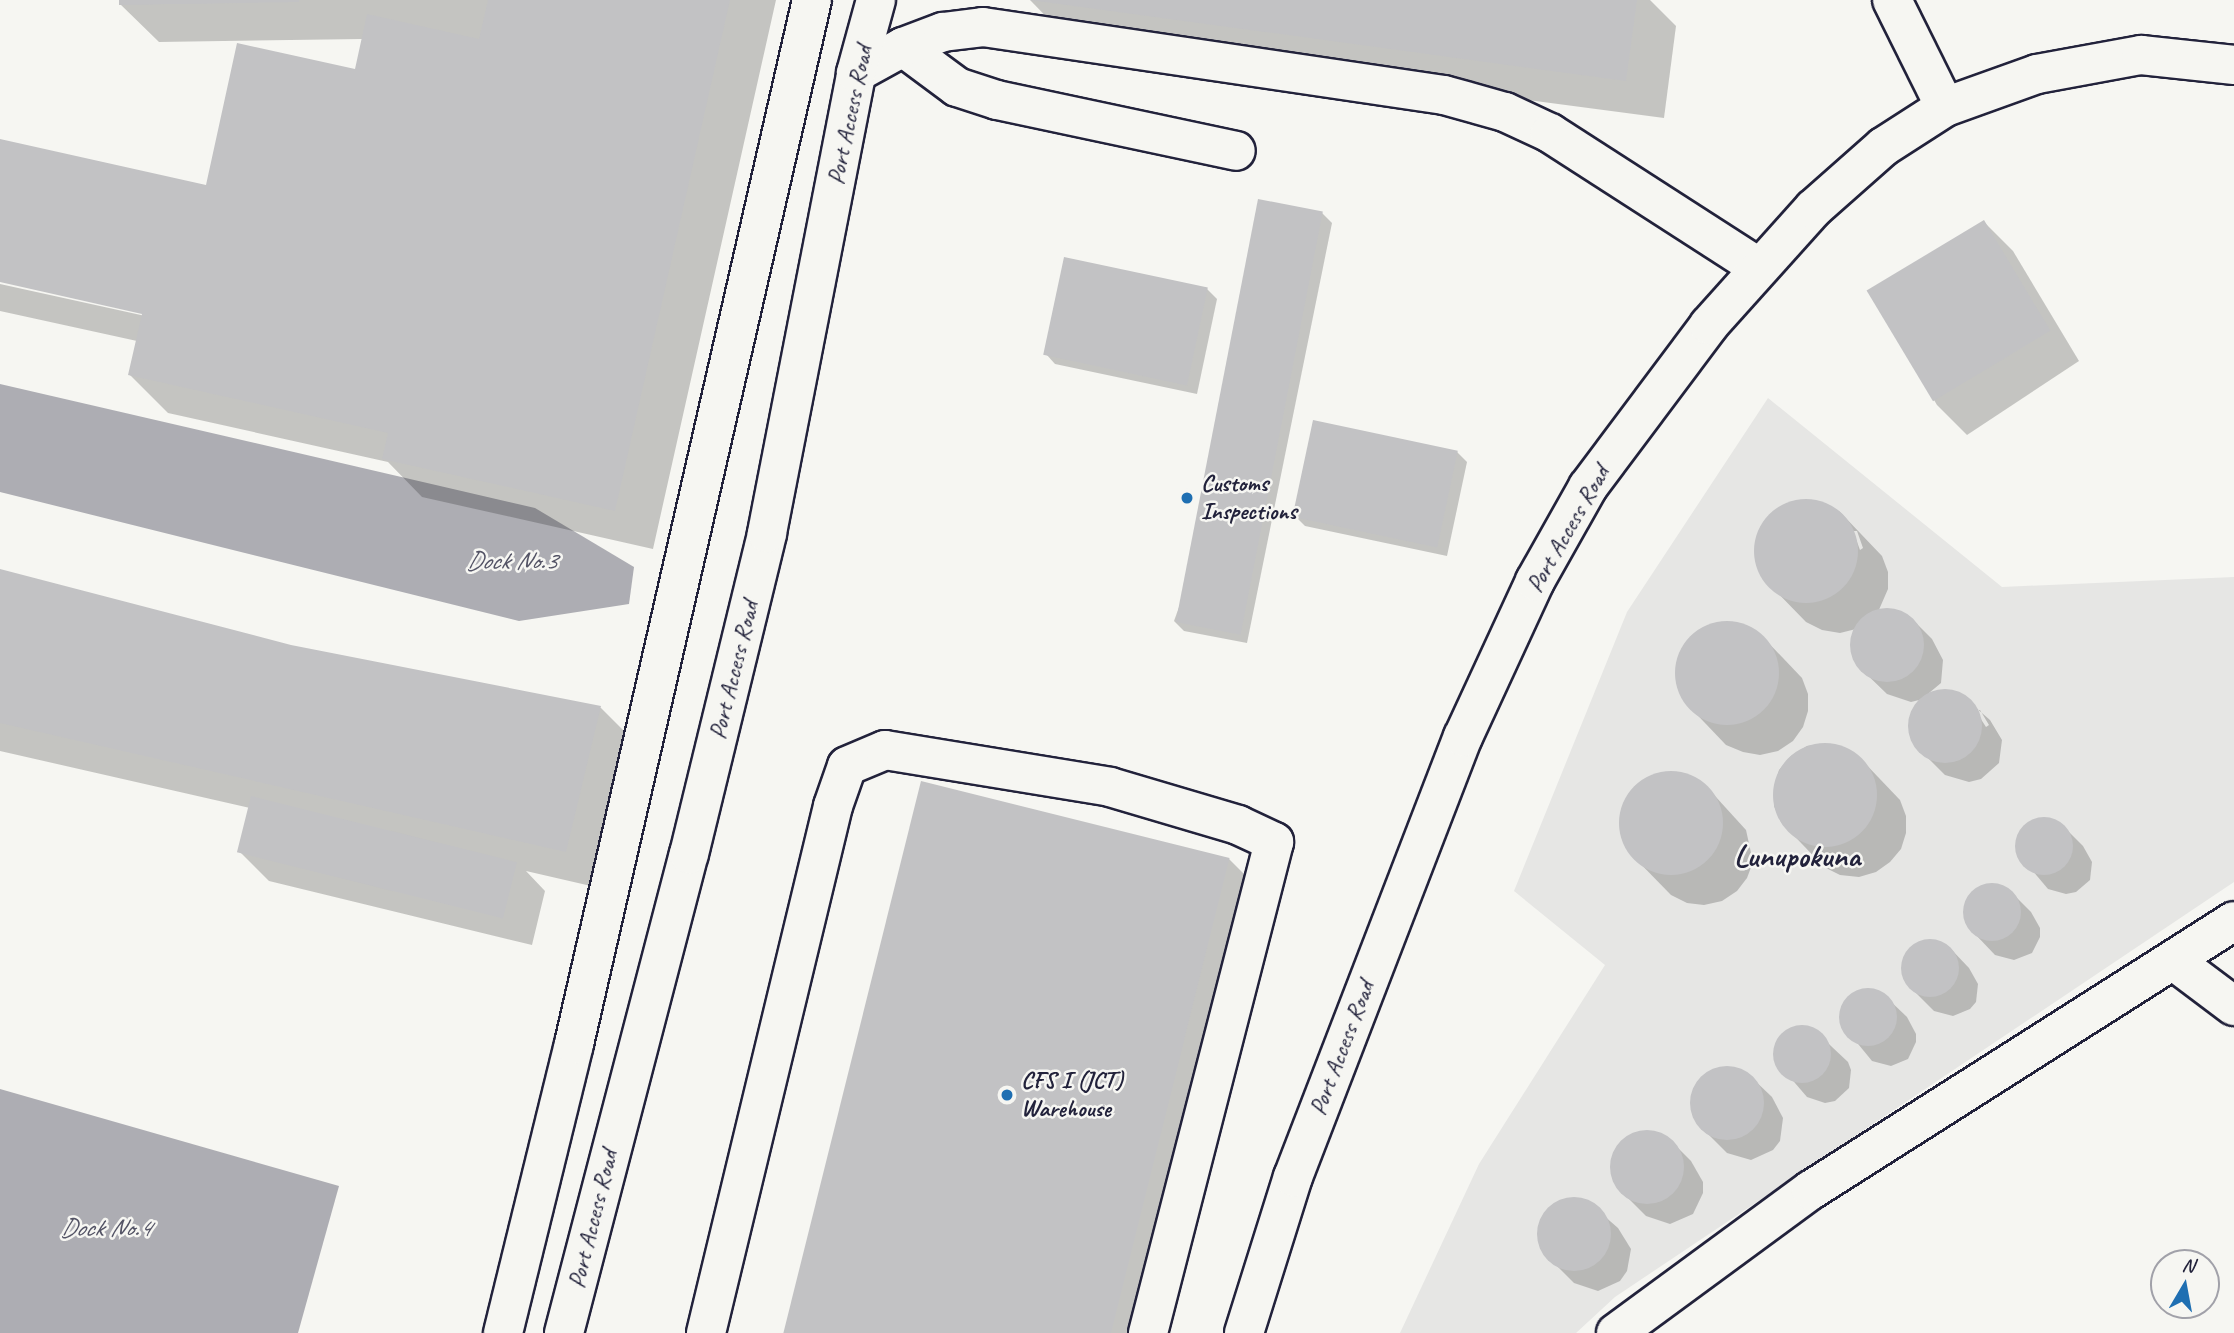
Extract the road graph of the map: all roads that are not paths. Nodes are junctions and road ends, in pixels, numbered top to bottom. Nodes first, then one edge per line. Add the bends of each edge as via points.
1 (812, 0) edge
2 (876, 0) edge
3 (1892, 0) edge
4 (903, 47) junction
5 (2229, 64) edge
6 (856, 73) junction
7 (1945, 107) junction
8 (1236, 151) dead end
9 (1758, 267) junction
10 (2234, 921) edge
11 (2174, 961) junction
12 (2234, 1006) edge
13 (503, 1333) edge
14 (564, 1333) edge
15 (706, 1333) edge
16 (1148, 1333) edge
17 (1244, 1333) edge
18 (1616, 1333) edge

1 - 13 main road via 577,1030
2 - 6 main road, Port Access Road
3 - 7 main road
4 - 6 main road
4 - 8 main road via 957,87 997,100
4 - 9 main road via 943,32 983,27 1444,95 1505,112 1550,133
5 - 7 main road, Port Access Road via 2141,55 2037,74
6 - 14 main road, Port Access Road via 767,533
7 - 9 main road, Port Access Road via 1883,147 1813,209
9 - 17 main road, Port Access Road via 1588,487 1535,581 1463,737 1414,858 1293,1177
10 - 11 main road
11 - 12 main road
11 - 18 main road via 1811,1190
15 - 16 main road via 833,806 847,766 885,750 1111,787 1238,825 1274,842

